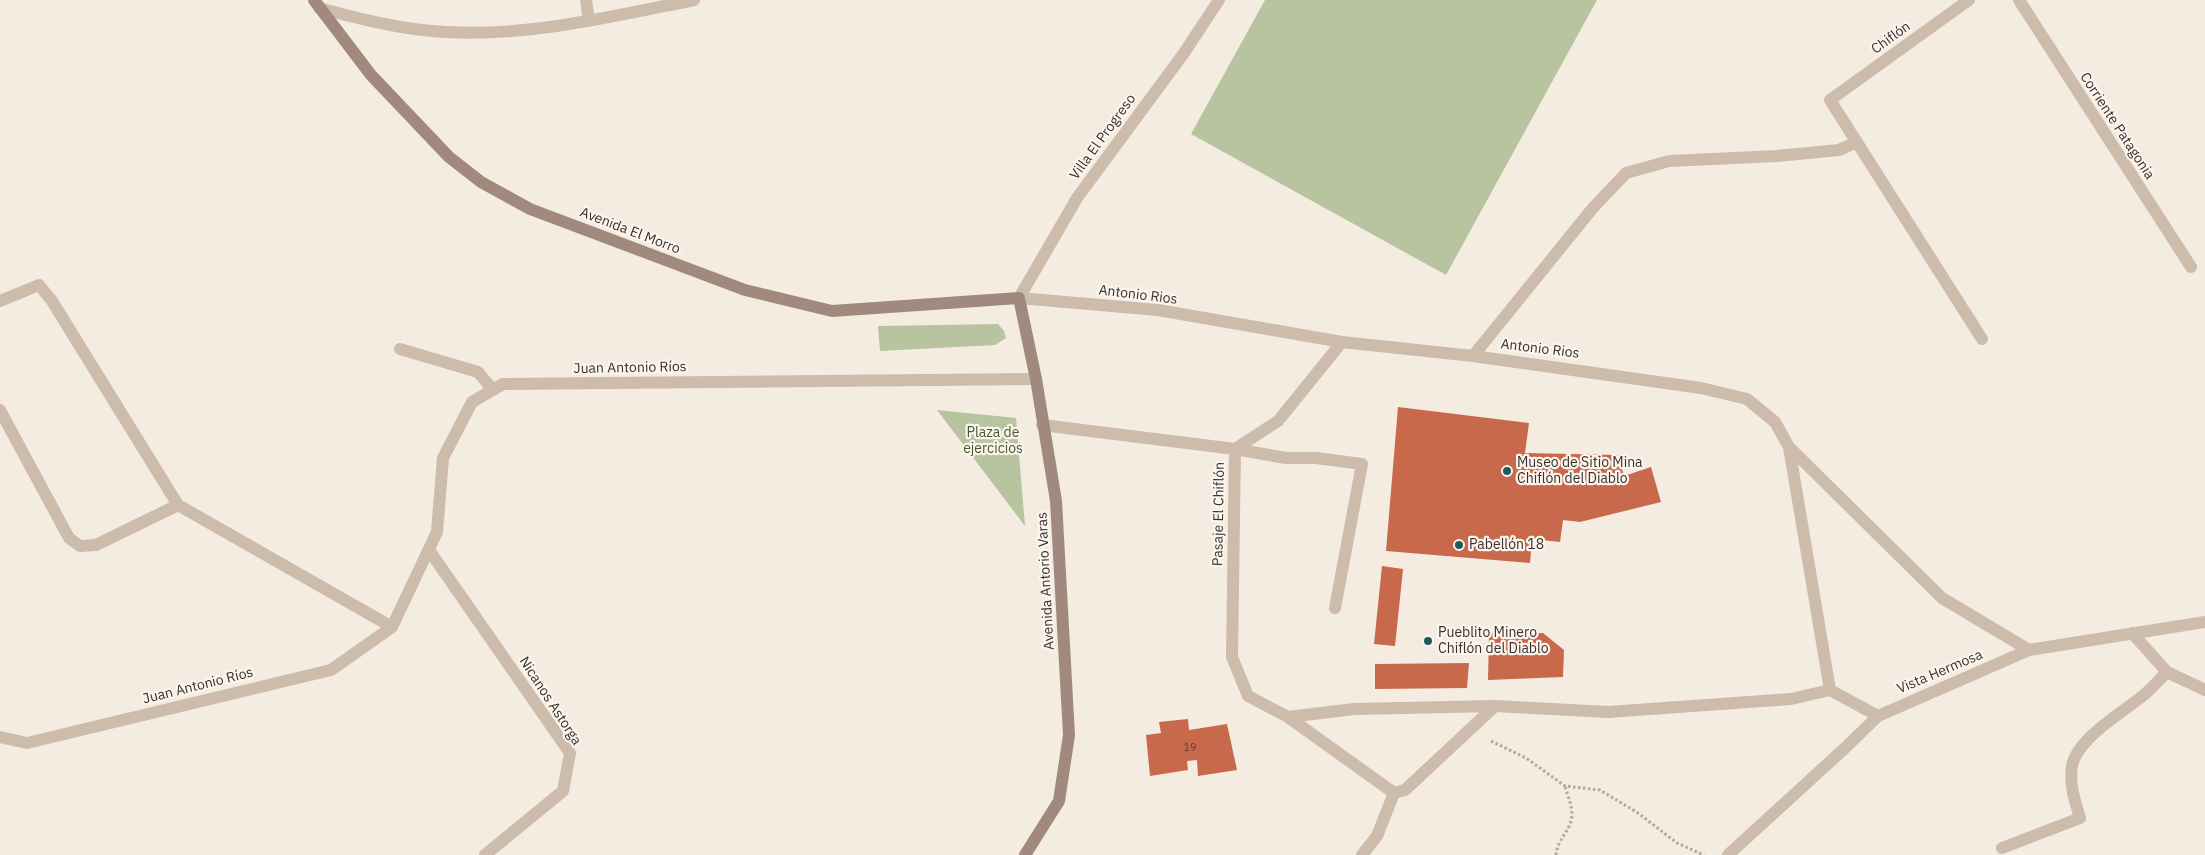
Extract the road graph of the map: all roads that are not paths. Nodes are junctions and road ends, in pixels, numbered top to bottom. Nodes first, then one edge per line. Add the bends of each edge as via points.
1 (586, 0) edge
2 (694, 0) edge
3 (1219, 0) edge
4 (1969, 0) edge
5 (2019, 0) edge
6 (316, 4) edge
7 (590, 20) junction
8 (1857, 142) junction
9 (2191, 267) dead end
10 (1019, 298) junction
11 (0, 301) edge
12 (1982, 339) dead end
13 (1342, 342) junction
14 (400, 348) dead end
15 (1473, 356) junction
16 (1036, 379) junction
17 (493, 390) junction
18 (0, 410) edge
19 (1042, 425) junction
20 (1789, 447) junction
21 (1235, 450) junction
22 (178, 505) junction
23 (429, 550) junction
24 (1335, 608) dead end
25 (2205, 622) edge
26 (392, 627) junction
27 (2132, 633) junction
28 (2029, 650) junction
29 (2167, 672) junction
30 (1830, 690) junction
31 (2205, 690) edge
32 (1496, 706) junction
33 (1878, 716) junction
34 (1288, 717) junction
35 (0, 737) edge
36 (1394, 793) junction
37 (2002, 848) dead end
38 (1734, 853) edge
39 (485, 855) edge
40 (1024, 855) edge
41 (1362, 855) edge

1 - 7 street
2 - 7 street
3 - 10 street, Villa El Progreso via 1077,198
4 - 8 street, Chiflón via 1830,100
5 - 9 street, Corriente Patagonia
6 - 7 street via 397,26 445,32 504,31
6 - 10 street, Avenida El Morro via 371,75 449,157 481,182 530,209 746,290 832,311
8 - 12 street
8 - 15 street via 1839,150 1777,156 1669,160 1626,173 1592,208
10 - 13 street, Antonio Rios via 1158,310
10 - 16 street, Avenida Antorio Varas
11 - 22 street via 39,285
13 - 15 street, Antonio Rios
13 - 21 street via 1278,421
14 - 17 street via 478,372
15 - 20 street, Antonio Rios via 1702,388 1747,399 1774,422
16 - 17 street, Juan Antonio Ríos via 503,384
16 - 19 street, Avenida Antorio Varas
17 - 23 street, Juan Antonio Ríos via 472,402 443,458 438,532
18 - 22 street via 69,538 80,546 96,546
19 - 21 street, Pasaje El Chiflón
19 - 40 street, Avenida Antorio Varas via 1056,501 1069,735 1059,801
20 - 28 street via 1942,598
20 - 30 street, Antonio Rios
21 - 24 street via 1362,464
21 - 34 street, Pasaje El Chiflón via 1232,657 1248,696
22 - 26 street
23 - 26 street, Juan Antonio Ríos
23 - 39 street, Nicanos Astorga via 570,753 563,791
25 - 27 street, Vista Hermosa
26 - 35 street, Juan Antonio Ríos via 330,670 27,743
27 - 28 street, Vista Hermosa
27 - 29 street
28 - 33 street, Vista Hermosa
29 - 31 street
29 - 37 street via 2145,694 2107,721 2080,749 2072,764 2071,788 2080,818
30 - 32 street via 1791,699 1608,712
30 - 33 street
32 - 34 street via 1354,709
32 - 36 street via 1405,790
33 - 38 street, Vista Hermosa
34 - 36 street, Pasaje El Chiflón
36 - 41 street via 1377,836

